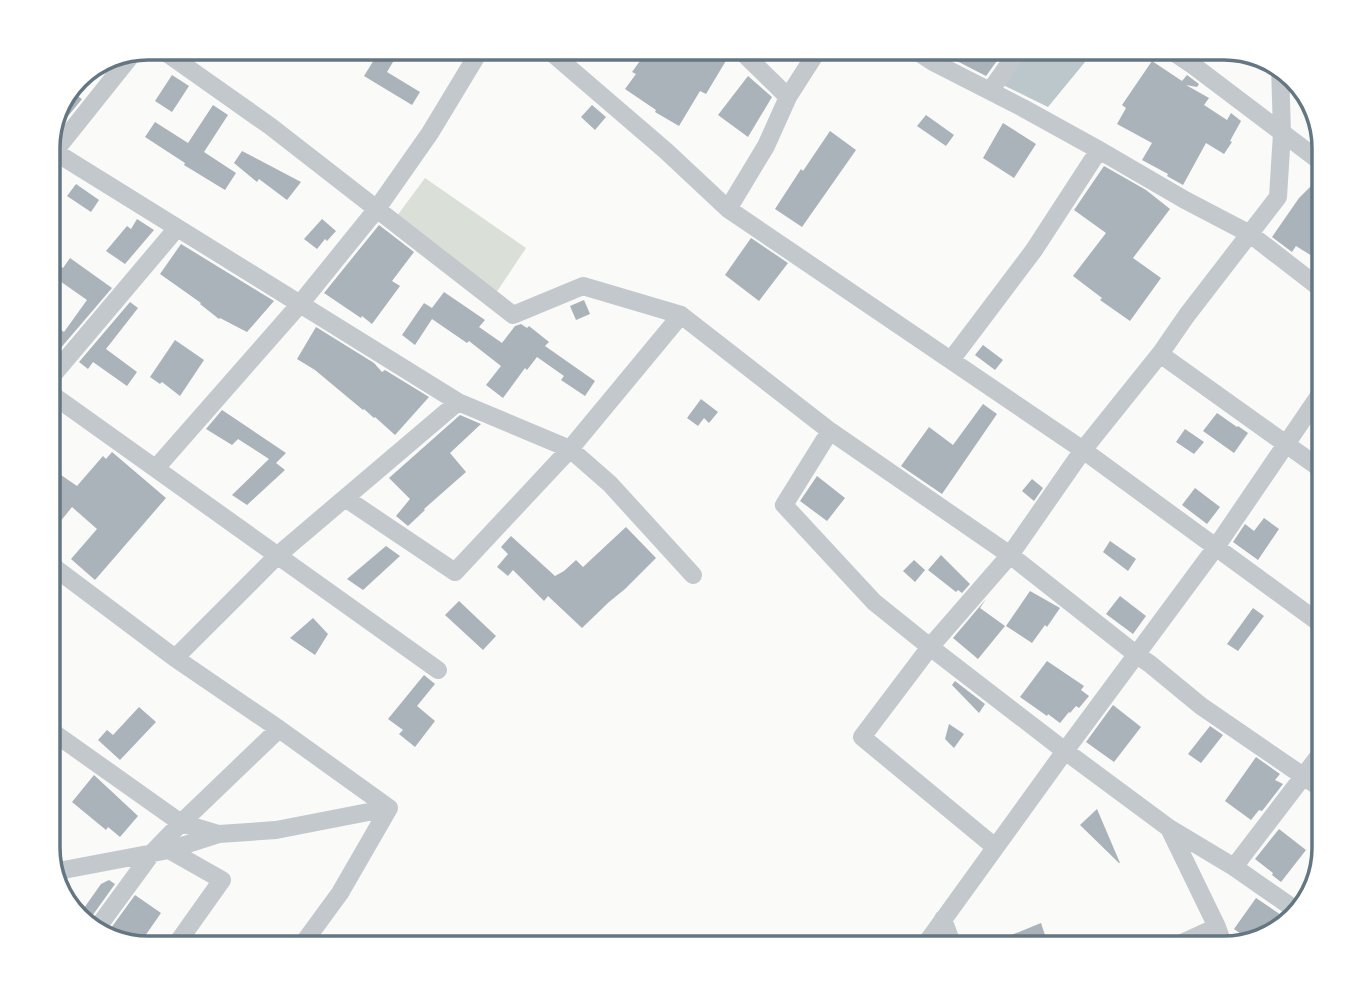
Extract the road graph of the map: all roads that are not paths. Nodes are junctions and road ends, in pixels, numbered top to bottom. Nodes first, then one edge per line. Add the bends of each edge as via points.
1 (176, 60) edge
2 (474, 60) edge
3 (560, 60) edge
4 (750, 60) edge
5 (812, 60) edge
6 (930, 60) edge
7 (1011, 60) edge
8 (1185, 60) edge
9 (125, 62) edge
10 (1280, 80) edge
11 (990, 91) junction
12 (788, 97) junction
13 (1282, 133) junction
14 (60, 141) edge
15 (1098, 150) junction
16 (1312, 155) edge
17 (60, 159) edge
18 (728, 209) junction
19 (376, 210) junction
20 (177, 228) junction
21 (1250, 234) junction
22 (1312, 282) edge
23 (300, 304) junction
24 (681, 315) junction
25 (1160, 354) junction
26 (951, 360) junction
27 (60, 367) edge
28 (60, 400) edge
29 (458, 402) junction
30 (1312, 406) edge
31 (830, 432) junction
32 (1286, 444) junction
33 (570, 449) junction
34 (1083, 450) junction
35 (1312, 463) edge
36 (156, 468) junction
37 (345, 498) junction
38 (1216, 547) junction
39 (278, 555) junction
40 (1010, 555) junction
41 (60, 572) edge
42 (693, 575) dead end
43 (1312, 617) edge
44 (930, 647) junction
45 (1137, 655) junction
46 (175, 657) junction
47 (438, 670) dead end
48 (279, 729) junction
49 (60, 737) edge
50 (1065, 751) junction
51 (1312, 764) edge
52 (1303, 775) junction
53 (1312, 782) edge
54 (389, 808) junction
55 (181, 823) junction
56 (1169, 828) junction
57 (219, 834) junction
58 (995, 847) junction
59 (160, 851) junction
60 (1234, 867) junction
61 (62, 870) edge
62 (1291, 906) edge
63 (943, 919) junction
64 (101, 924) edge
65 (1217, 927) junction
66 (182, 936) edge
67 (309, 936) edge
68 (931, 936) edge
69 (949, 936) edge
70 (1197, 936) edge
71 (1220, 936) edge

1 - 19 street
2 - 19 street
3 - 18 street
4 - 12 street
5 - 12 street
6 - 11 street
7 - 11 street
8 - 13 street
9 - 14 street
10 - 13 street
11 - 15 street
12 - 18 street via 766,146
13 - 16 street
13 - 21 street via 1278,197
15 - 21 street
15 - 26 street via 1034,250
17 - 20 street
18 - 26 street
19 - 23 street
19 - 24 street via 513,315 583,286
20 - 23 street
20 - 27 street
21 - 22 street
21 - 25 street
23 - 29 street
23 - 36 street
24 - 31 street
24 - 33 street
25 - 32 street
25 - 34 street
26 - 34 street
28 - 36 street
29 - 33 street
29 - 37 street
30 - 32 street
31 - 40 street
31 - 44 street via 784,505 874,602
32 - 35 street
32 - 38 street
33 - 37 street via 454,572
33 - 42 street via 610,484
34 - 38 street
34 - 40 street
36 - 39 street
37 - 39 street
38 - 43 street
38 - 45 street
39 - 46 street
39 - 47 street
40 - 44 street
40 - 45 street
41 - 46 street
44 - 50 street
44 - 58 street via 862,737
45 - 50 street
45 - 52 street via 1201,706
46 - 48 street
48 - 54 street
48 - 55 street
49 - 55 street
50 - 56 street
50 - 58 street
51 - 52 street
52 - 53 street
52 - 60 street
54 - 57 street via 276,830
54 - 67 street via 340,893
55 - 57 street
55 - 59 street
56 - 60 street
56 - 65 street
57 - 59 street
58 - 63 street
59 - 61 street
59 - 64 street
59 - 66 street via 222,880
60 - 62 street
63 - 68 street
63 - 69 street
65 - 70 street
65 - 71 street

